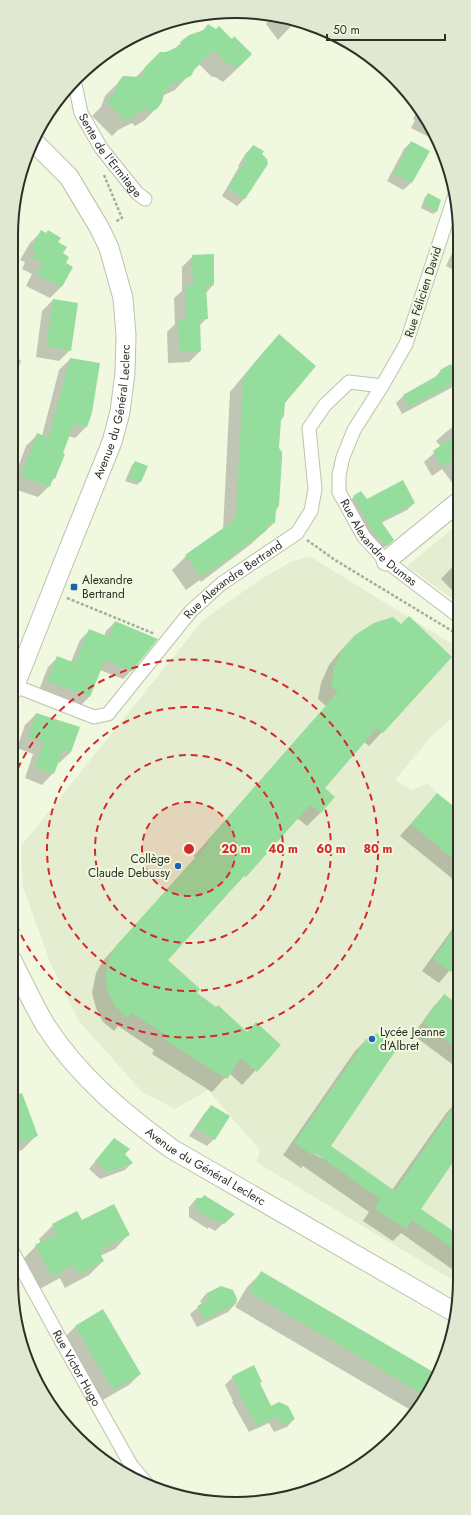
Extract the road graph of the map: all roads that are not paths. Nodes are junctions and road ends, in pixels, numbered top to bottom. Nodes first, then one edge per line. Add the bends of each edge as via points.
1 (76, 88) edge
2 (37, 146) edge
3 (145, 199) dead end
4 (451, 206) edge
5 (382, 386) junction
6 (453, 505) edge
7 (386, 561) junction
8 (453, 612) edge
9 (18, 678) edge
10 (18, 689) edge
11 (19, 989) edge
12 (18, 1262) edge
13 (451, 1310) edge
14 (139, 1475) edge

1 - 3 street, Sente de l'Ermitage via 80,113 101,148 137,193
2 - 9 main road, Avenue du Général Leclerc via 69,178 109,248 122,298 126,335 123,393 112,442
4 - 5 street, Rue Félicien David via 406,344
5 - 7 street, Rue Alexandre Dumas via 354,430 343,457 339,492 364,538
5 - 10 street, Rue Alexandre Bertrand via 349,382 325,405 310,428 315,489 311,511 297,533 221,584 191,611 108,714 94,717
6 - 7 main road
7 - 8 street, Rue Alexandre Dumas
11 - 13 main road, Avenue du Général Leclerc via 74,1063 111,1101 172,1149
12 - 14 street, Rue Victor Hugo

